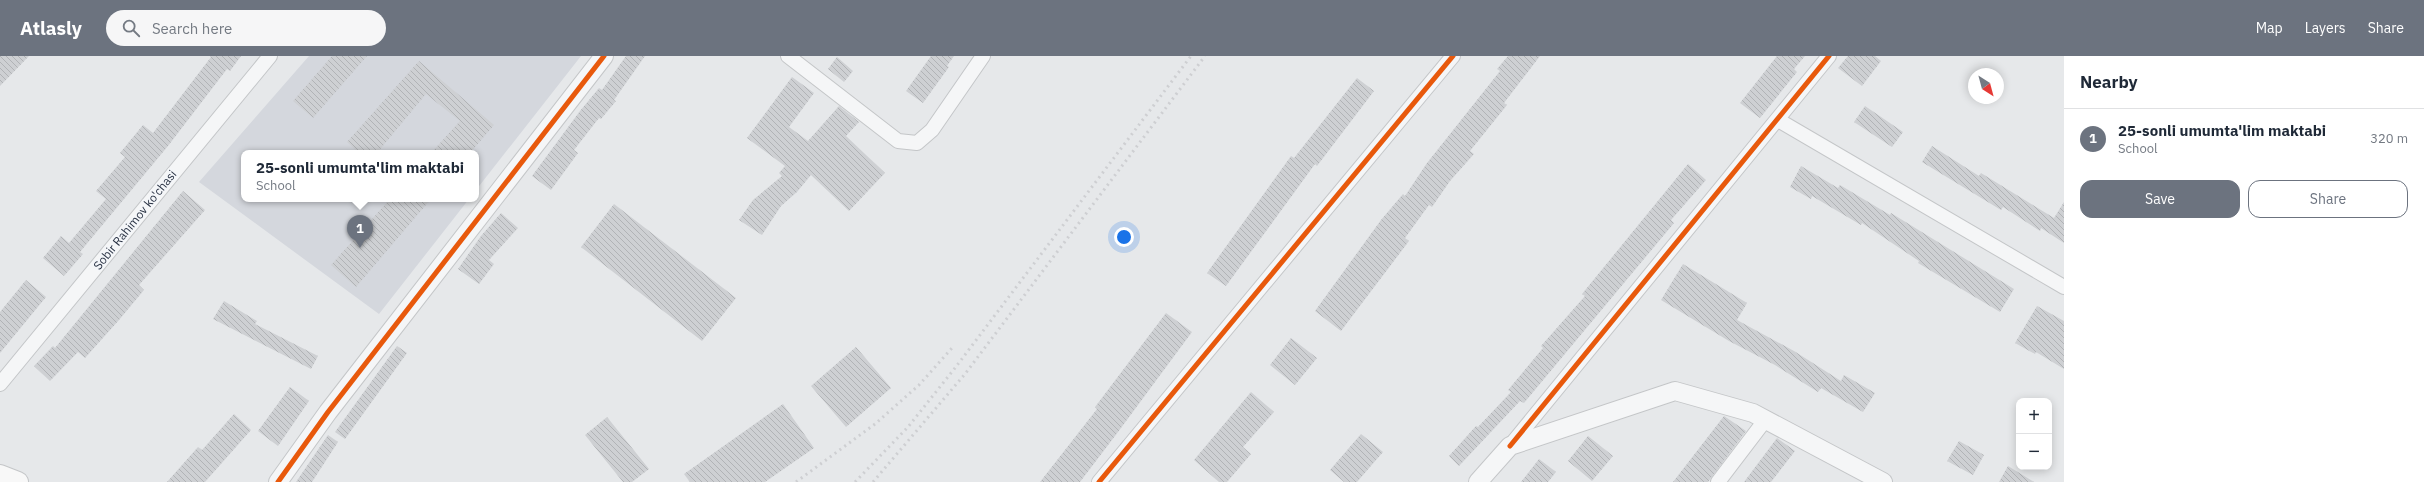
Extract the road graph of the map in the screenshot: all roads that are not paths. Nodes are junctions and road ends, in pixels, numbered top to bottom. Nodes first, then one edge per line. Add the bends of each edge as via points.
1 (270, 56) edge
2 (604, 56) edge
3 (788, 56) edge
4 (983, 56) edge
5 (1453, 56) edge
6 (1829, 56) edge
7 (1778, 120) junction
8 (2064, 287) edge
9 (0, 384) edge
10 (1766, 420) junction
11 (1510, 446) junction
12 (0, 475) edge
13 (18, 482) edge
14 (278, 482) edge
15 (1099, 482) edge
16 (1478, 482) edge
17 (1718, 482) edge
18 (1883, 482) edge

1 - 9 street, Sobir Rahimov ko'chasi
2 - 14 street via 328,412
3 - 4 street via 898,141 918,143 932,130
5 - 15 street
6 - 7 street
7 - 8 street
7 - 11 street
10 - 11 street via 1753,413 1676,391
10 - 17 street
10 - 18 street
11 - 16 street
12 - 13 main road

